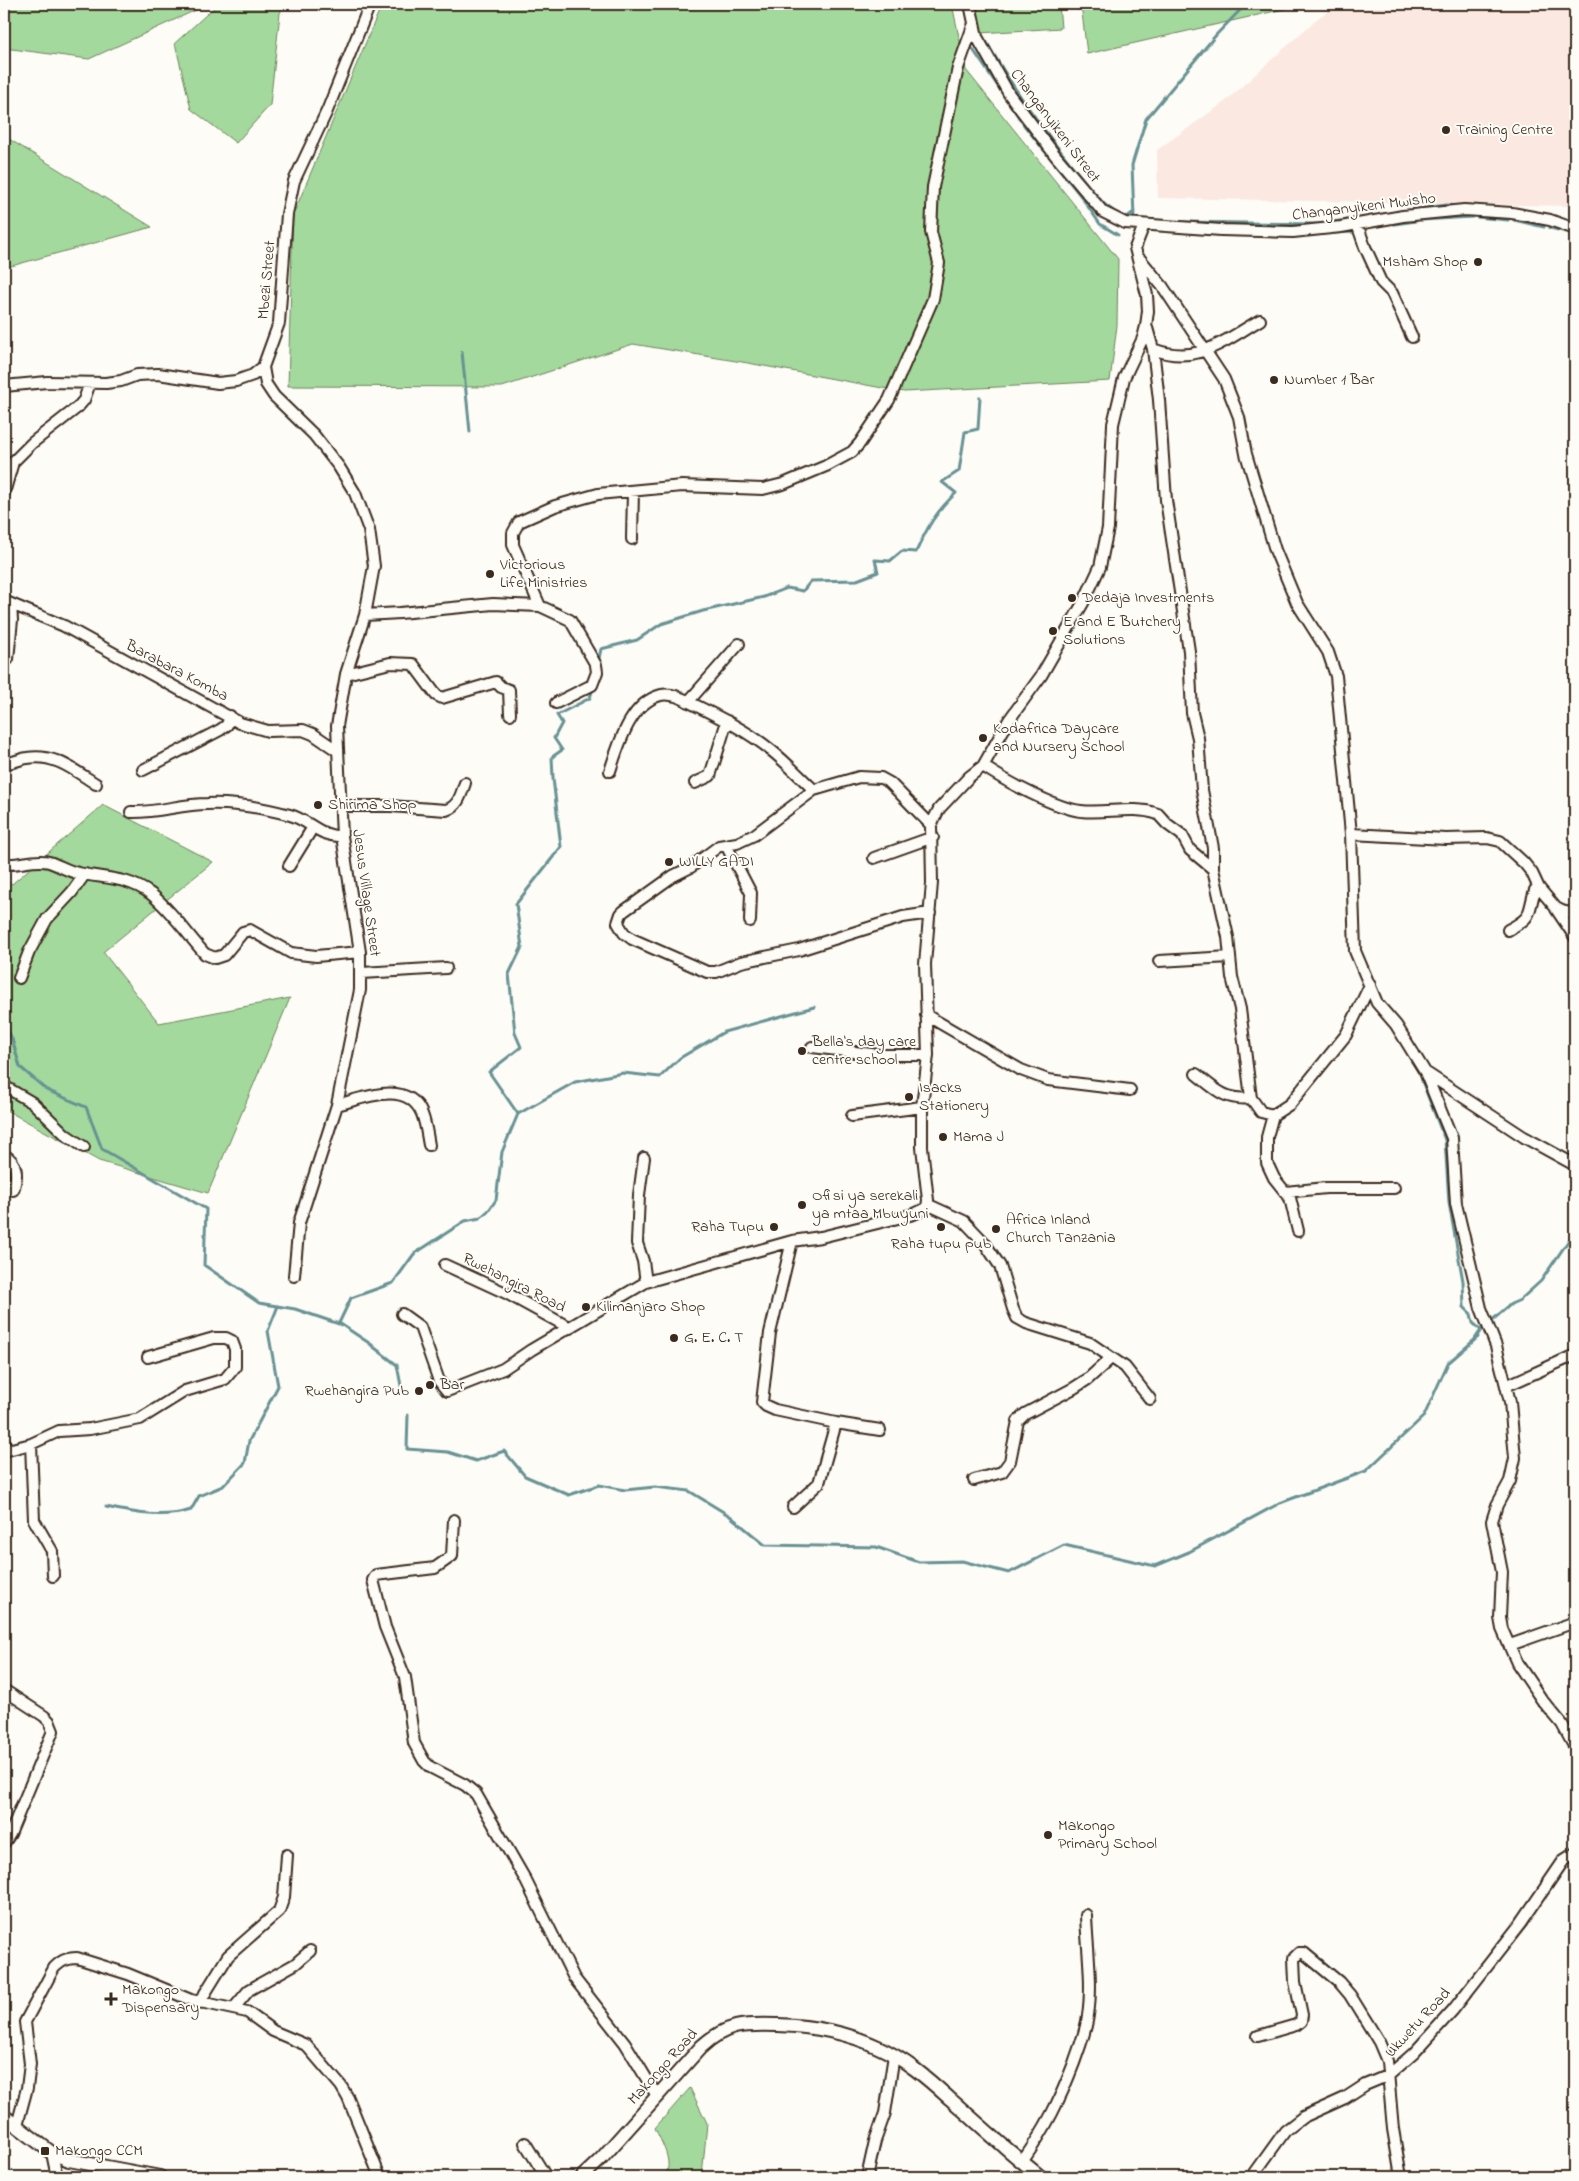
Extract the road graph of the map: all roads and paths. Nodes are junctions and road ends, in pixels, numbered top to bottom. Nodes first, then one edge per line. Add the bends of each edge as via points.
1 (370, 4) edge
2 (970, 4) edge
3 (973, 26) junction
4 (1125, 223) joint
5 (1357, 224) junction
6 (1144, 225) junction
7 (1575, 229) edge
8 (1136, 254) junction
9 (1260, 320) dead end
10 (1146, 326) junction
11 (1412, 338) dead end
12 (1152, 349) junction
13 (1206, 350) junction
14 (262, 366) junction
15 (90, 383) junction
16 (4, 386) edge
17 (5, 479) edge
18 (633, 491) junction
19 (4, 493) edge
20 (632, 539) dead end
21 (7, 603) edge
22 (540, 606) junction
23 (365, 615) junction
24 (739, 644) dead end
25 (8, 660) dead end
26 (346, 674) junction
27 (688, 702) junction
28 (556, 703) dead end
29 (510, 714) dead end
30 (230, 716) junction
31 (727, 721) junction
32 (338, 751) junction
33 (4, 763) edge
34 (982, 766) junction
35 (143, 770) dead end
36 (610, 771) dead end
37 (465, 783) dead end
38 (695, 783) dead end
39 (96, 784) dead end
40 (814, 790) junction
41 (340, 806) junction
42 (131, 812) dead end
43 (931, 826) junction
44 (313, 827) junction
45 (1351, 834) junction
46 (342, 836) junction
47 (933, 837) junction
48 (726, 845) junction
49 (874, 858) dead end
50 (4, 865) edge
51 (289, 866) dead end
52 (1213, 869) junction
53 (85, 874) junction
54 (1539, 888) junction
55 (1556, 908) junction
56 (930, 912) junction
57 (1575, 914) edge
58 (750, 921) dead end
59 (1508, 930) dead end
60 (1575, 937) edge
61 (360, 952) junction
62 (1230, 957) junction
63 (1159, 961) dead end
64 (446, 968) dead end
65 (362, 973) junction
66 (19, 978) dead end
67 (1370, 985) junction
68 (926, 1015) junction
69 (812, 1047) dead end
70 (928, 1055) junction
71 (1425, 1072) junction
72 (1196, 1074) dead end
73 (4, 1086) edge
74 (1130, 1090) dead end
75 (1251, 1098) junction
76 (337, 1105) junction
77 (922, 1107) junction
78 (1273, 1115) junction
79 (852, 1116) dead end
80 (428, 1145) dead end
81 (84, 1147) dead end
82 (4, 1155) edge
83 (644, 1158) dead end
84 (1575, 1165) edge
85 (1394, 1188) dead end
86 (13, 1190) dead end
87 (1285, 1192) junction
88 (929, 1205) junction
89 (1298, 1231) dead end
90 (792, 1241) junction
91 (445, 1265) dead end
92 (294, 1276) dead end
93 (646, 1282) junction
94 (402, 1314) dead end
95 (570, 1328) junction
96 (1575, 1355) edge
97 (148, 1357) dead end
98 (1112, 1358) junction
99 (1506, 1386) junction
100 (1150, 1399) dead end
101 (836, 1423) junction
102 (880, 1430) dead end
103 (31, 1444) junction
104 (4, 1448) edge
105 (974, 1480) dead end
106 (793, 1507) dead end
107 (454, 1520) dead end
108 (53, 1576) dead end
109 (1575, 1622) edge
110 (1510, 1645) junction
111 (4, 1690) edge
112 (1575, 1748) edge
113 (4, 1843) edge
114 (1575, 1853) edge
115 (287, 1855) dead end
116 (1086, 1915) dead end
117 (310, 1951) dead end
118 (199, 2003) junction
119 (234, 2008) junction
120 (1258, 2036) dead end
121 (894, 2055) junction
122 (1389, 2075) junction
123 (657, 2096) junction
124 (4, 2116) edge
125 (17, 2125) junction
126 (525, 2143) dead end
127 (52, 2153) junction
128 (1022, 2162) junction
129 (57, 2177) edge
130 (160, 2177) edge
131 (380, 2177) edge
132 (546, 2177) edge
133 (582, 2177) edge
134 (867, 2177) edge
135 (1040, 2177) edge
136 (1252, 2177) edge
137 (1401, 2177) edge

1 - 14 street, Mbezi Street via 327,111 294,181 287,214 279,323
2 - 3 street, Changanyikeni Street
3 - 4 street, Changanyikeni Street via 1009,94 1055,155 1103,212
3 - 18 street via 958,68 933,187 931,232 939,263 933,298 889,400 860,443 852,452 826,466 763,489 682,486
4 - 6 street, Changanyikeni Mwisho
5 - 6 street, Changanyikeni Mwisho via 1293,232
5 - 7 street, Changanyikeni Mwisho via 1464,210 1512,213 1550,220
5 - 11 street via 1381,282 1392,293
6 - 8 street via 1136,242
8 - 10 street via 1146,289
8 - 13 street
9 - 13 street
10 - 12 street
10 - 34 street via 1124,378 1114,424 1108,528 1100,567 1042,676 1009,720
12 - 13 street via 1178,356
12 - 52 street via 1163,437 1166,500 1188,642 1192,713 1213,848
13 - 45 street via 1224,379 1239,417 1246,454 1287,581 1328,652 1336,676
14 - 15 street via 253,375 218,383 158,374
14 - 23 street, Jesus Village Street via 266,384 274,396 314,435 339,467 370,530 374,566
15 - 16 street
15 - 17 street via 78,407 21,453
17 - 19 street
18 - 20 street
18 - 22 street via 598,494 555,506 519,522 513,533 513,545
21 - 25 street via 12,620
21 - 30 street, Barabara Komba via 64,626
22 - 23 street via 493,604
22 - 28 street via 570,620 596,665 592,685
23 - 26 street, Jesus Village Street
24 - 27 street
26 - 29 street via 390,663 409,663 442,698 496,682 509,690
26 - 32 street, Jesus Village Street via 337,726
27 - 31 street
27 - 36 street via 664,694 642,707 624,732
30 - 32 street, Barabara Komba via 240,723 268,731 303,730
30 - 35 street via 227,725 220,730
31 - 38 street via 710,776
31 - 40 street via 773,751
32 - 41 street, Jesus Village Street
33 - 39 street via 26,758 51,760 66,764
34 - 43 street via 939,809
34 - 52 street via 1067,808 1158,814 1182,835 1190,850
37 - 41 street via 460,799 446,810
40 - 43 street via 859,777 881,778 890,782
40 - 48 street via 749,838
41 - 46 street, Jesus Village Street
42 - 44 street via 207,804 230,805 290,815
43 - 47 street
44 - 46 street via 329,836
44 - 51 street
45 - 54 street via 1500,841 1524,863
45 - 67 street via 1356,951
46 - 61 street, Jesus Village Street
47 - 49 street
47 - 56 street
48 - 56 street via 716,848 624,911 618,923 624,933 707,972 716,972 741,962 832,941 903,917
48 - 58 street via 751,893
50 - 53 street via 41,861
52 - 62 street
53 - 61 street via 120,878 150,894 205,954 212,957 224,955 243,932 250,930 291,953 316,956
53 - 66 street via 47,919
54 - 55 street
54 - 59 street via 1534,890 1530,915
55 - 57 street
55 - 60 street
56 - 68 street via 925,964
61 - 65 street, Jesus Village Street
62 - 63 street
62 - 75 street
64 - 65 street
65 - 76 street, Jesus Village Street
67 - 71 street via 1377,1002 1396,1025
67 - 78 street via 1346,1035 1290,1104
68 - 70 street
68 - 74 street via 1021,1070 1048,1080
69 - 70 street via 880,1055
70 - 77 street
71 - 84 street via 1524,1137
71 - 99 street via 1452,1138 1456,1204
72 - 75 street via 1222,1094 1238,1099
73 - 81 street via 33,1103 66,1135
75 - 78 street via 1261,1112
76 - 80 street via 375,1094 404,1096 422,1113
76 - 92 street, Jesus Village Street via 299,1223
77 - 79 street
77 - 88 street via 922,1147
78 - 87 street via 1267,1137 1267,1163
82 - 86 street via 16,1166
83 - 93 street via 636,1243
85 - 87 street
87 - 89 street via 1290,1198
88 - 90 street via 923,1212
88 - 98 street via 964,1221 984,1242 1000,1266 1018,1318 1090,1343
90 - 93 street
90 - 101 street via 770,1333 762,1402 775,1410
91 - 95 street, Rwehangira Road
93 - 95 street
94 - 95 street via 420,1327 439,1382 447,1391 503,1369
96 - 99 street
97 - 103 street via 214,1338 226,1338 232,1340 235,1349 235,1367 225,1379 184,1391 140,1419 90,1429 59,1431
98 - 100 street via 1132,1374
98 - 105 street via 1074,1388 1025,1414 1018,1422 1010,1462 1002,1472
99 - 110 street via 1515,1458 1510,1481 1496,1505 1492,1521 1502,1572 1500,1618
101 - 102 street
101 - 106 street via 819,1483
103 - 104 street
103 - 108 street via 34,1520 52,1552
107 - 123 street via 452,1556 444,1563 435,1568 376,1575 373,1580 385,1627 405,1677 414,1743 430,1768 476,1794 525,1879 574,1978 625,2043
109 - 110 street
110 - 112 street via 1517,1664 1562,1724
111 - 113 street via 44,1716 53,1731
114 - 122 street, Ukwetu Road via 1564,1860 1521,1923 1453,2010
115 - 118 street via 284,1897 279,1911 228,1956
116 - 128 street via 1090,1991 1084,2035 1058,2105
117 - 119 street via 280,1974 248,1990
118 - 119 street
118 - 125 street via 86,1960 68,1958 61,1961 25,2022 30,2064
119 - 131 street via 247,2012 273,2031 306,2045 314,2054 348,2098
120 - 122 street via 1301,2021 1294,1958 1304,1953 1350,1995 1379,2042
121 - 123 street, Makongo Road via 877,2046 799,2026 728,2028 714,2036
121 - 128 street, Makongo Road via 923,2075
121 - 134 street via 885,2113
122 - 136 street, Ukwetu Road via 1303,2116 1285,2131
122 - 137 street
123 - 133 street, Makongo Road
124 - 125 street
125 - 127 street
126 - 132 street
127 - 129 street
127 - 130 street via 86,2164
128 - 135 street, Makongo Road

